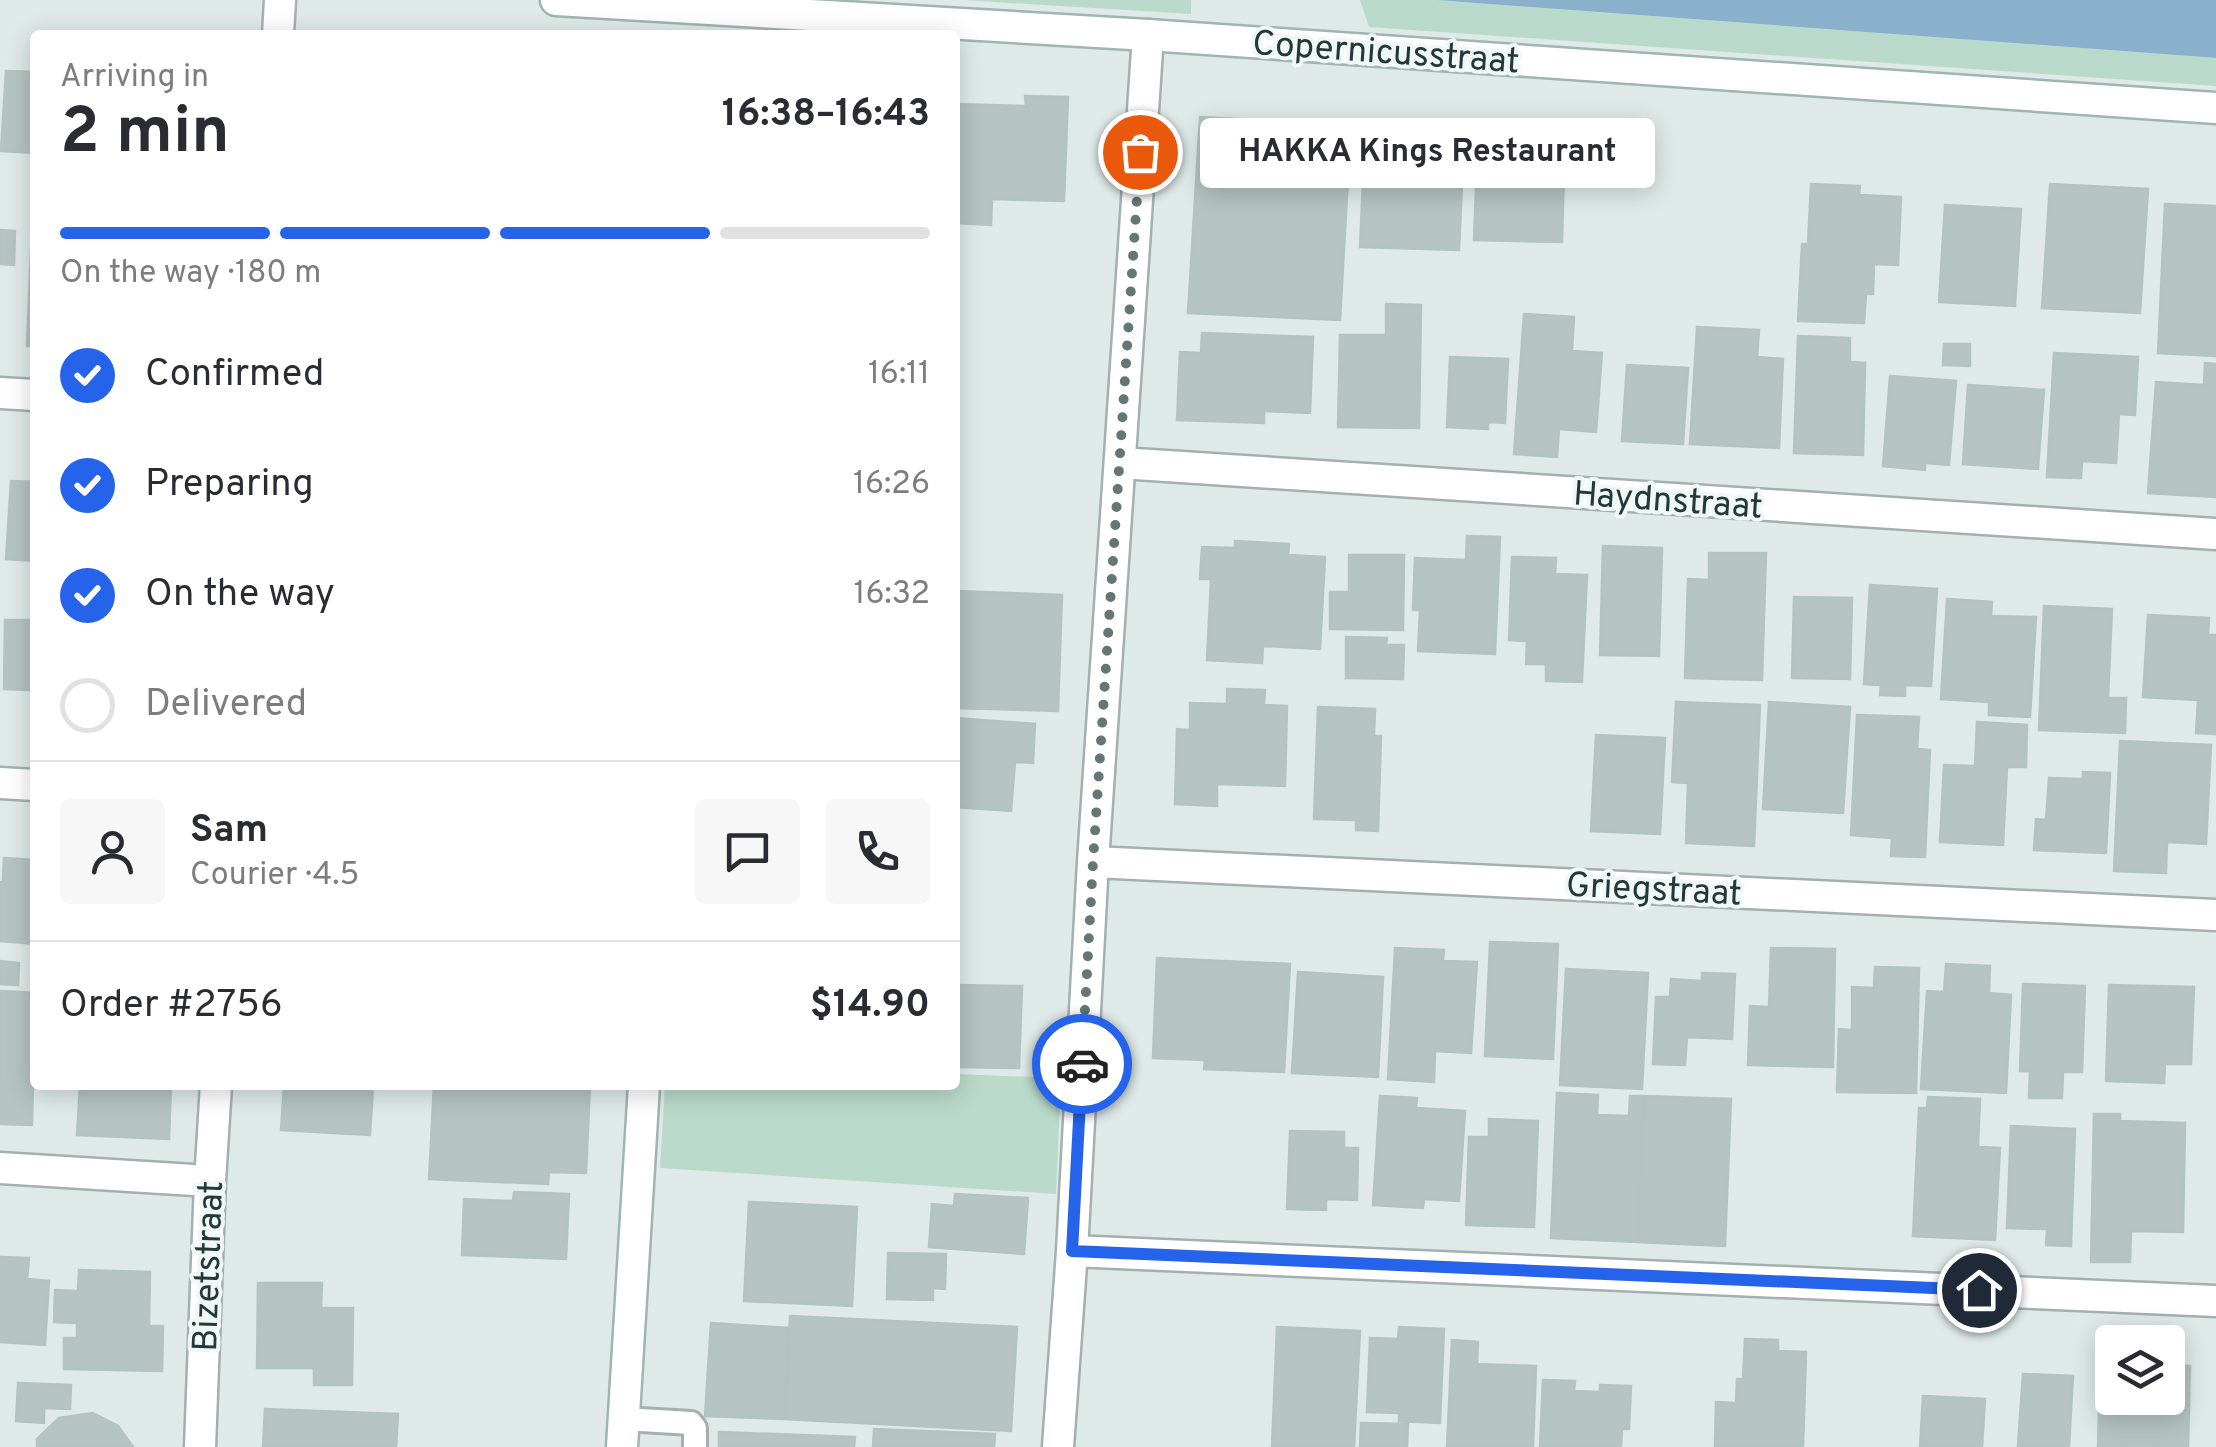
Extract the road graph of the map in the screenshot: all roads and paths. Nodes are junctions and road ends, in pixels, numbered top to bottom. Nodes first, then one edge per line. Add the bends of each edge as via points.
1 (280, 0) edge
2 (556, 0) edge
3 (710, 14) edge
4 (278, 30) edge
5 (1148, 35) junction
6 (2216, 108) edge
7 (0, 393) edge
8 (30, 395) edge
9 (1120, 463) junction
10 (2216, 534) edge
11 (0, 783) edge
12 (30, 785) edge
13 (1093, 862) junction
14 (2216, 915) edge
15 (216, 1090) edge
16 (644, 1090) edge
17 (0, 1168) edge
18 (210, 1181) junction
19 (1072, 1251) junction
20 (2216, 1301) edge
21 (623, 1433) edge
22 (200, 1447) edge
23 (695, 1447) edge
24 (1058, 1447) edge

1 - 4 street
2 - 3 street, Copernicusstraat
3 - 5 street, Copernicusstraat
5 - 6 street, Copernicusstraat
5 - 9 street
7 - 8 street
9 - 10 street, Haydnstraat
9 - 13 street
11 - 12 street
13 - 14 street, Griegstraat
13 - 19 street
15 - 18 street, Bizetstraat
16 - 21 street
17 - 18 street
18 - 22 street, Bizetstraat
19 - 20 street
19 - 24 street
21 - 23 lane via 690,1423

